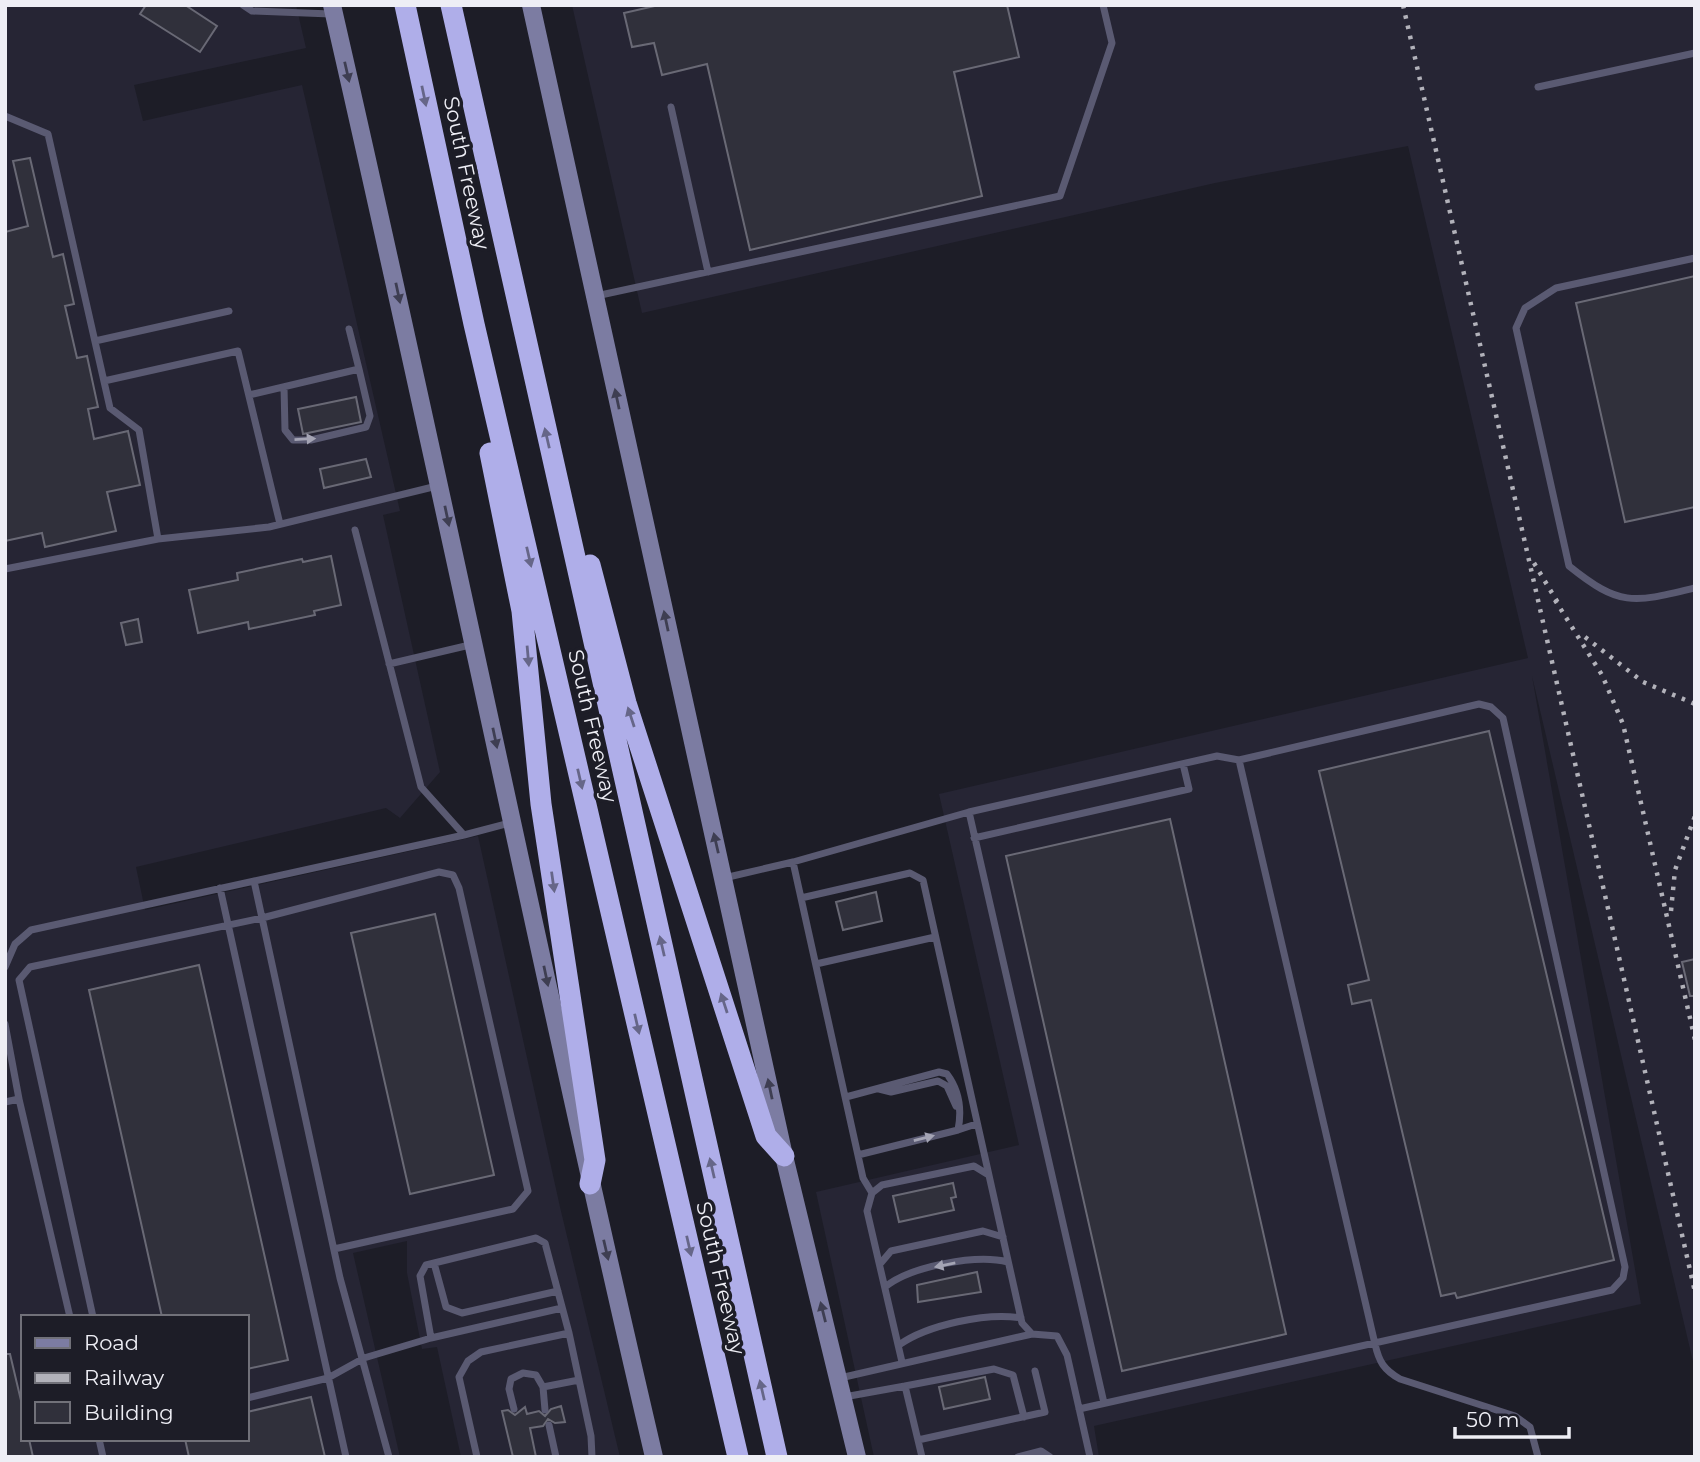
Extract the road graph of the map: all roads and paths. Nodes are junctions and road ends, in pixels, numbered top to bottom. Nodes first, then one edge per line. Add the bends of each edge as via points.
1 (243, 5) edge
2 (405, 5) edge
3 (451, 5) edge
4 (531, 5) edge
5 (1103, 5) edge
6 (291, 9) edge
7 (333, 10) edge
8 (1695, 53) edge
9 (1538, 87) dead end
10 (671, 107) dead end
11 (5, 116) edge
12 (1695, 258) edge
13 (708, 272) junction
14 (594, 296) junction
15 (229, 311) dead end
16 (474, 324) junction
17 (349, 329) dead end
18 (95, 341) junction
19 (359, 369) junction
20 (104, 381) junction
21 (285, 387) junction
22 (249, 395) junction
23 (556, 477) junction
24 (440, 486) junction
25 (280, 524) junction
26 (355, 530) dead end
27 (158, 538) junction
28 (5, 569) edge
29 (1695, 588) edge
30 (475, 644) junction
31 (389, 664) junction
32 (1239, 760) junction
33 (1183, 764) junction
34 (968, 812) junction
35 (514, 822) junction
36 (464, 835) junction
37 (974, 838) junction
38 (793, 862) junction
39 (724, 878) junction
40 (254, 881) junction
41 (220, 888) junction
42 (801, 898) junction
43 (262, 918) junction
44 (229, 925) junction
45 (935, 937) junction
46 (816, 964) junction
47 (5, 967) edge
48 (5, 1024) edge
49 (846, 1097) junction
50 (19, 1099) junction
51 (5, 1102) edge
52 (976, 1124) junction
53 (958, 1130) junction
54 (858, 1154) junction
55 (784, 1156) junction
56 (987, 1174) junction
57 (590, 1184) junction
58 (872, 1193) junction
59 (1003, 1237) junction
60 (334, 1250) junction
61 (1008, 1262) junction
62 (434, 1263) junction
63 (880, 1264) junction
64 (885, 1287) junction
65 (558, 1290) junction
66 (562, 1308) junction
67 (70, 1315) edge
68 (93, 1315) edge
69 (1021, 1318) junction
70 (569, 1334) junction
71 (1032, 1334) junction
72 (431, 1338) junction
73 (1375, 1344) junction
74 (899, 1345) junction
75 (364, 1358) junction
76 (902, 1362) junction
77 (1035, 1371) dead end
78 (328, 1378) junction
79 (839, 1379) junction
80 (579, 1380) junction
81 (905, 1386) junction
82 (543, 1387) junction
83 (843, 1397) junction
84 (248, 1398) edge
85 (1104, 1403) junction
86 (514, 1409) dead end
87 (1079, 1409) junction
88 (545, 1410) dead end
89 (1024, 1417) junction
90 (549, 1425) dead end
91 (918, 1440) junction
92 (346, 1457) edge
93 (389, 1457) edge
94 (477, 1457) edge
95 (556, 1457) edge
96 (592, 1457) edge
97 (654, 1457) edge
98 (738, 1457) edge
99 (777, 1457) edge
100 (857, 1457) edge
101 (922, 1457) edge
102 (1018, 1457) edge
103 (1050, 1457) edge
104 (1090, 1457) edge
105 (1538, 1457) edge

1 - 6 lane via 252,11
2 -> 16 highway, South Freeway
23 -> 3 highway, South Freeway
4 - 14 main road
5 - 13 lane via 1112,43 1060,196
6 - 7 lane
7 -> 24 main road
8 - 9 lane
10 - 13 lane
11 - 18 lane via 48,134
12 - 29 lane via 1556,288 1525,308 1516,328 1569,566 1616,598 1653,598
13 - 14 lane
39 -> 14 main road
15 - 18 lane
16 -> 57 highway via 470,358 522,611 543,817 595,1160
16 -> 98 highway, South Freeway
17 - 19 lane
18 - 20 lane
19 - 21 lane
21 -> 19 lane via 285,430 293,440 366,427 370,416
20 - 22 lane via 238,351
20 - 27 lane via 110,408 139,430
21 - 22 lane
22 - 25 lane
55 -> 23 highway via 766,1136 626,703 579,522
99 -> 23 highway, South Freeway
24 - 25 lane
24 -> 30 main road
25 - 27 lane
26 - 31 lane
27 - 28 lane
30 - 31 lane
30 -> 35 main road
31 - 36 lane via 421,787
32 - 33 lane via 1217,756
32 - 73 lane
32 - 73 lane via 1479,704 1503,718 1625,1267 1623,1278 1612,1290
33 - 34 lane
33 - 37 lane via 1189,789
34 - 37 lane
34 - 38 lane
35 - 36 lane
35 -> 57 main road
36 - 40 lane
37 - 85 lane
38 - 39 lane
38 - 42 lane
55 -> 39 main road
40 - 41 lane
40 - 43 lane
41 - 44 lane
41 - 47 lane via 31,930 15,944
42 - 45 lane via 910,873 918,875
42 - 46 lane
43 - 44 lane
43 - 60 lane
43 - 60 lane via 439,872 453,876 528,1191 513,1209
44 - 68 lane via 30,967 19,980
44 - 78 lane
45 - 46 lane
45 - 52 lane
46 - 49 lane
48 - 50 lane
49 - 53 lane via 939,1072 947,1074 954,1083
49 - 54 lane
50 - 51 lane
50 - 67 lane
52 - 53 lane
52 - 56 lane
54 -> 53 lane
54 - 58 lane
79 -> 55 main road
56 - 58 lane via 974,1167 882,1185
56 - 59 lane
57 -> 97 main road
58 - 63 lane via 867,1211
59 - 61 lane
59 - 63 lane via 983,1231 891,1251
60 - 75 lane
61 -> 64 lane via 988,1257 901,1274
61 - 69 lane
62 - 65 lane via 446,1307 462,1313
62 - 65 lane via 536,1238 545,1243
62 - 72 lane via 426,1265 419,1276
63 - 64 lane
64 - 74 lane
65 - 66 lane
66 - 70 lane
66 - 72 lane
69 - 71 lane
69 - 74 lane via 1001,1315 916,1333
70 - 80 lane
70 - 94 lane via 481,1352 468,1361 459,1377
71 - 76 lane
71 - 87 lane via 1057,1336 1067,1355
72 - 75 lane
73 - 85 lane
73 - 105 lane via 1384,1370 1400,1379 1514,1416 1530,1427
74 - 76 lane
75 - 78 lane
75 - 93 lane
76 - 79 lane
77 - 89 lane via 1045,1412
78 - 84 lane
78 - 92 lane
79 - 83 main road
80 - 82 lane
80 - 96 lane
81 - 83 lane
81 - 89 lane via 994,1369 1013,1375
81 - 91 lane
82 - 86 lane via 536,1375 523,1373 511,1379
82 - 88 lane
83 - 100 main road
85 - 87 lane
87 - 104 lane
89 - 91 lane
90 - 95 lane
91 - 101 lane
102 - 103 lane via 1041,1451

